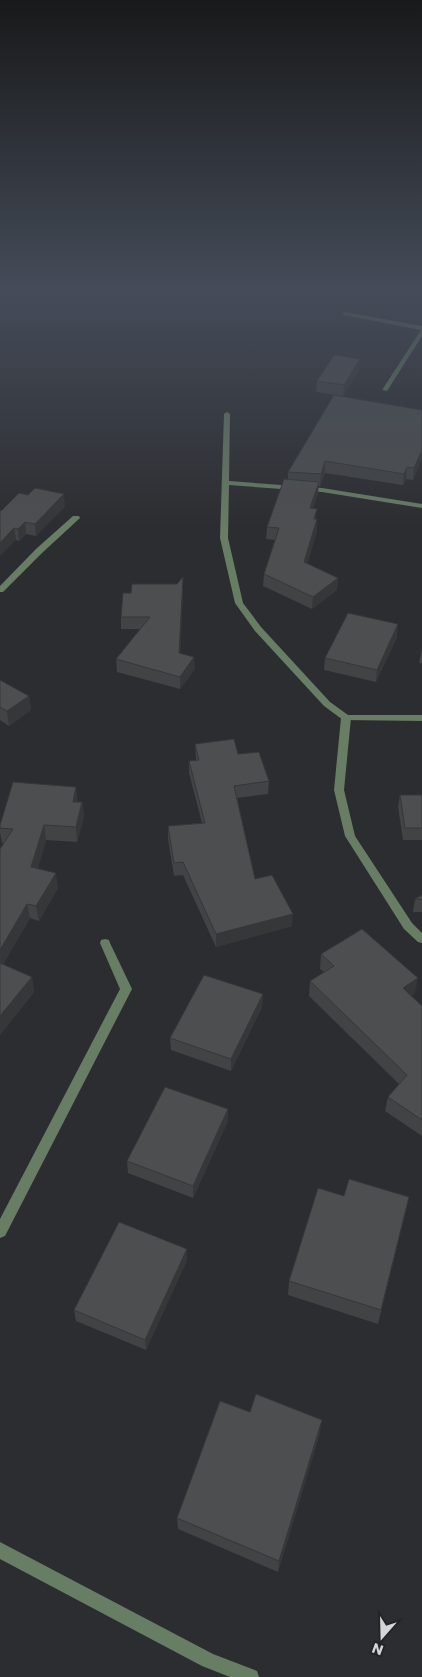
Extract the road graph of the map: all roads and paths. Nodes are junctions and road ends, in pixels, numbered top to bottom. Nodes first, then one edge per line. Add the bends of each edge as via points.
1 (397, 371) edge
2 (385, 390) dead end
3 (227, 414) dead end
4 (225, 483) junction
5 (422, 506) edge
6 (76, 518) dead end
7 (0, 590) edge
8 (346, 718) junction
9 (422, 720) edge
10 (422, 939) edge
11 (105, 943) dead end
12 (0, 1232) edge
13 (0, 1550) edge
14 (251, 1677) edge

1 - 2 street
3 - 4 street
4 - 5 street via 322,490
4 - 8 street via 224,538 239,603 327,704
6 - 7 street
8 - 9 street
8 - 10 street via 339,790 350,836 408,926
11 - 12 street via 126,989
13 - 14 street via 208,1660

